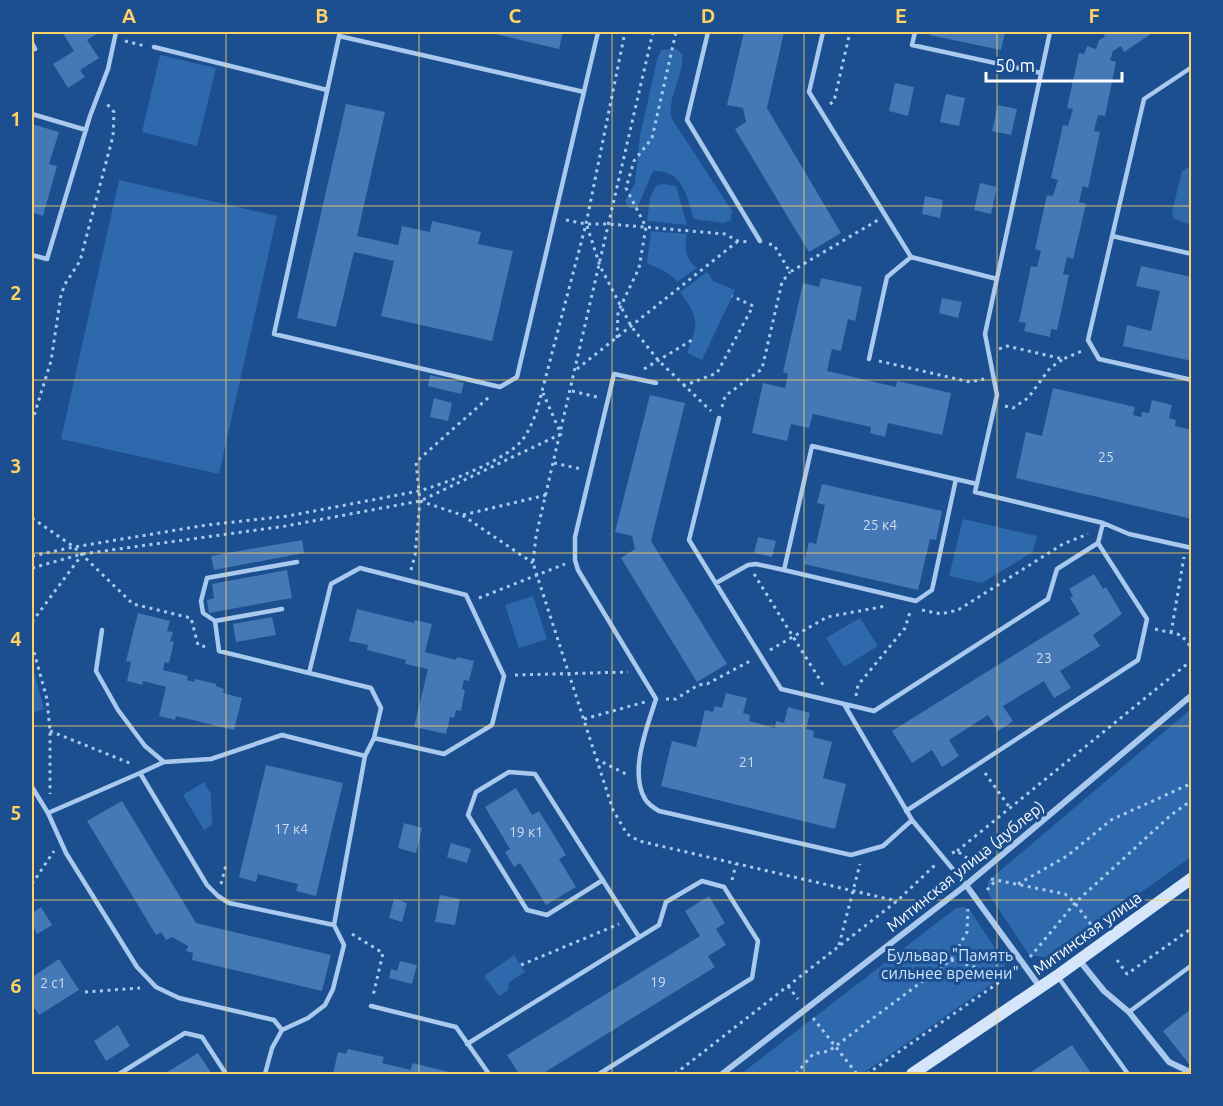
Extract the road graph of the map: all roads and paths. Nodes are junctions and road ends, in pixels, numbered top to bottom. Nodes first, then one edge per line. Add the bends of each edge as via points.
1 (116, 32) edge
2 (598, 32) edge
3 (625, 32) edge
4 (654, 32) edge
5 (676, 32) edge
6 (708, 32) edge
7 (823, 32) edge
8 (850, 32) edge
9 (915, 32) edge
10 (1050, 32) edge
11 (340, 34) edge
12 (32, 43) edge
13 (131, 43) dead end
14 (141, 45) dead end
15 (154, 48) dead end
16 (35, 49) dead end
17 (1191, 67) edge
18 (1041, 73) junction
19 (327, 90) junction
20 (584, 92) junction
21 (98, 93) junction
22 (820, 110) junction
23 (32, 114) edge
24 (86, 130) junction
25 (555, 217) junction
26 (885, 217) junction
27 (586, 224) junction
28 (609, 224) junction
29 (646, 228) junction
30 (1112, 236) junction
31 (760, 241) junction
32 (738, 242) junction
33 (1191, 254) edge
34 (32, 255) edge
35 (911, 257) junction
36 (600, 266) junction
37 (790, 272) junction
38 (997, 279) junction
39 (732, 296) dead end
40 (620, 305) junction
41 (631, 326) junction
42 (617, 338) junction
43 (692, 340) dead end
44 (1092, 346) junction
45 (988, 352) junction
46 (869, 359) joint
47 (1063, 359) junction
48 (658, 360) junction
49 (576, 370) junction
50 (629, 377) junction
51 (1191, 380) edge
52 (970, 382) dead end
53 (657, 383) dead end
54 (683, 386) junction
55 (500, 387) junction
56 (542, 391) junction
57 (571, 391) junction
58 (608, 400) junction
59 (995, 404) junction
60 (719, 418) junction
61 (32, 422) edge
62 (561, 434) junction
63 (554, 463) junction
64 (590, 471) junction
65 (956, 479) junction
66 (977, 484) junction
67 (418, 491) junction
68 (546, 495) junction
69 (420, 501) junction
70 (462, 515) junction
71 (32, 518) edge
72 (1103, 523) junction
73 (1098, 543) junction
74 (74, 547) junction
75 (1189, 547) edge
76 (82, 554) junction
77 (32, 556) edge
78 (575, 560) junction
79 (297, 562) dead end
80 (533, 563) junction
81 (748, 565) junction
82 (32, 568) edge
83 (784, 570) junction
84 (537, 575) junction
85 (408, 580) junction
86 (716, 583) junction
87 (916, 601) junction
88 (469, 602) junction
89 (282, 609) dead end
90 (215, 621) junction
91 (32, 622) edge
92 (1145, 627) junction
93 (102, 630) dead end
94 (1171, 633) junction
95 (32, 645) edge
96 (1191, 648) edge
97 (219, 651) junction
98 (1191, 660) edge
99 (639, 672) junction
100 (309, 673) junction
101 (569, 674) junction
102 (519, 675) dead end
103 (698, 685) dead end
104 (1191, 695) edge
105 (656, 699) junction
106 (676, 699) dead end
107 (833, 702) junction
108 (844, 704) junction
109 (855, 706) junction
110 (584, 719) junction
111 (50, 731) junction
112 (374, 738) junction
113 (365, 756) junction
114 (596, 759) junction
115 (164, 762) junction
116 (979, 764) junction
117 (147, 770) junction
118 (140, 773) junction
119 (638, 779) junction
120 (1191, 783) edge
121 (32, 787) edge
122 (1191, 800) edge
123 (1010, 808) junction
124 (906, 811) junction
125 (49, 812) junction
126 (912, 820) junction
127 (61, 841) junction
128 (957, 851) junction
129 (863, 852) junction
130 (943, 857) junction
131 (971, 861) dead end
132 (736, 864) junction
133 (226, 865) dead end
134 (1191, 878) edge
135 (990, 879) dead end
136 (603, 880) junction
137 (997, 880) junction
138 (32, 884) edge
139 (1018, 884) junction
140 (966, 885) junction
141 (724, 887) junction
142 (853, 890) junction
143 (987, 890) dead end
144 (218, 896) junction
145 (897, 901) junction
146 (1075, 903) junction
147 (968, 909) dead end
148 (628, 919) junction
149 (334, 925) junction
150 (1092, 926) dead end
151 (1191, 928) edge
152 (355, 935) dead end
153 (639, 937) junction
154 (839, 947) junction
155 (1036, 952) dead end
156 (951, 960) junction
157 (1079, 960) junction
158 (1117, 960) dead end
159 (521, 965) dead end
160 (1191, 965) edge
161 (1057, 976) junction
162 (788, 986) junction
163 (1040, 987) junction
164 (138, 988) dead end
165 (85, 992) dead end
166 (799, 1001) dead end
167 (371, 1006) joint
168 (1129, 1012) junction
169 (813, 1018) dead end
170 (282, 1030) junction
171 (467, 1044) junction
172 (834, 1046) junction
173 (1191, 1073) edge
174 (119, 1074) edge
175 (226, 1074) edge
176 (265, 1074) edge
177 (489, 1074) edge
178 (598, 1074) edge
179 (675, 1074) edge
180 (722, 1074) edge
181 (796, 1074) edge
182 (857, 1074) edge
183 (867, 1074) edge
184 (912, 1074) edge
185 (1128, 1074) edge

1 - 21 lane
2 - 20 lane
3 - 27 path
4 - 28 path
5 - 29 path via 652,138 634,161 626,188
6 - 31 lane via 687,120
7 - 22 lane via 809,92
8 - 22 path via 834,101
9 - 18 lane via 912,45
10 - 18 lane
11 - 19 lane
11 - 20 lane
12 - 16 lane
13 - 14 path
15 - 19 lane
17 - 30 lane via 1144,99
18 - 38 lane
19 - 55 lane via 274,334
20 - 25 lane
21 - 24 lane
21 - 61 path via 114,112 113,136 80,261 61,295 51,361
22 - 26 lane
23 - 24 lane
24 - 34 lane via 47,259
25 - 27 path
25 - 55 lane via 517,377
26 - 35 lane
26 - 37 path
27 - 28 path
27 - 36 path
27 - 56 path
28 - 29 path
28 - 36 path
29 - 32 path via 725,234
29 - 40 path via 639,268
30 - 33 lane
30 - 44 lane via 1088,340
31 - 32 path
31 - 37 path via 774,245
32 - 41 path
35 - 38 lane
35 - 46 lane via 887,276
36 - 40 path
36 - 49 path
37 - 60 path via 782,282 762,369 725,396
38 - 45 lane via 985,334
39 - 54 path via 753,306 717,373
40 - 41 path
40 - 42 path
41 - 42 path
41 - 48 path
42 - 49 path
43 - 48 path
44 - 47 path
44 - 51 lane via 1099,359
45 - 47 path via 1007,346
45 - 59 lane via 997,395
46 - 52 path
47 - 59 path via 1050,368 1028,398 1013,408
48 - 50 path
48 - 54 path
49 - 57 path
50 - 53 lane
50 - 58 lane via 614,374
54 - 60 path
55 - 67 path via 416,462
56 - 62 path
56 - 67 path via 523,440 509,453 439,486
57 - 58 path
57 - 62 path
58 - 64 lane
59 - 66 lane
60 - 86 lane via 689,540
62 - 63 path
62 - 69 path
63 - 64 path
63 - 68 path
64 - 78 lane via 575,537
65 - 66 lane
65 - 83 lane via 812,446
65 - 87 lane via 932,590
66 - 72 lane via 975,492
67 - 69 path
67 - 74 path via 288,516
68 - 70 path
68 - 80 path
69 - 70 path
69 - 76 path via 286,526
69 - 85 path
70 - 80 path
71 - 74 path
72 - 73 lane
72 - 75 lane via 1129,534
73 - 92 lane via 1147,619
73 - 109 lane via 1057,569 1048,599 874,711
74 - 76 path
74 - 77 path
75 - 94 path
76 - 82 path
76 - 91 path
76 - 97 path via 133,604 190,618 198,645
78 - 84 path
78 - 99 lane
79 - 90 lane via 207,578 201,602 203,613
80 - 84 path
81 - 83 lane
81 - 86 lane
81 - 107 path
83 - 87 lane
84 - 88 path
84 - 101 path
85 - 88 lane via 466,595
85 - 100 lane via 360,568 332,584
86 - 107 lane via 781,689
87 - 109 path via 905,628 858,685
88 - 112 lane via 504,676 492,725 444,754
89 - 90 lane
90 - 97 lane
92 - 94 path
92 - 116 lane via 1138,660
93 - 115 lane via 96,671 118,710 145,746
94 - 96 path via 1181,635
95 - 111 path via 47,699
97 - 100 lane
98 - 123 path
99 - 101 path
99 - 105 lane
100 - 112 lane via 371,688 381,708
101 - 102 path
101 - 110 path
103 - 106 path
104 - 140 street, Митинская улица (дублер)
105 - 110 path
105 - 119 lane via 642,744
107 - 108 lane
108 - 109 lane
108 - 124 lane
110 - 114 path
111 - 117 path
111 - 125 path
112 - 113 lane
113 - 115 lane via 282,735 211,759
113 - 149 lane
114 - 119 path
114 - 132 path via 613,810 627,834 639,841
115 - 117 lane
116 - 123 path
116 - 124 lane
117 - 118 lane
118 - 125 lane
118 - 144 lane via 207,885
119 - 129 lane via 645,801 659,811 851,855
120 - 139 path via 1111,820 1067,856
121 - 125 lane
122 - 146 path
123 - 128 path
124 - 126 lane
125 - 127 lane
126 - 129 lane via 883,846
126 - 130 lane
127 - 138 path
127 - 170 lane via 137,968 156,987 179,998 274,1020
128 - 130 path
128 - 131 path
129 - 142 path
130 - 140 lane
130 - 145 path
132 - 141 path via 733,879
132 - 142 path
133 - 144 path
134 - 157 main road, Митинская улица
135 - 137 path
136 - 136 lane via 535,774 509,772 476,792 468,815 527,910 547,915
136 - 148 lane
137 - 139 path
137 - 143 path
139 - 146 path via 1065,894
140 - 163 street
140 - 180 street, Митинская улица (дублер)
141 - 153 lane via 702,881 666,902 659,925
141 - 178 lane via 758,940 752,978
142 - 145 path
142 - 154 path
144 - 149 lane via 229,903
145 - 154 path
146 - 150 path
146 - 155 path
147 - 156 path via 968,932
148 - 153 lane
148 - 159 path
149 - 170 lane via 344,945 333,989 325,1005
151 - 158 path via 1127,974
152 - 167 path via 383,953
153 - 171 lane
154 - 162 path
156 - 172 path
156 - 183 path via 1008,977
157 - 161 main road, Митинская улица
157 - 168 street via 1104,991
160 - 168 lane
161 - 163 main road, Митинская улица
161 - 185 lane
162 - 166 path
162 - 179 path
163 - 184 main road, Митинская улица
164 - 165 path
167 - 171 lane via 456,1027
168 - 173 street via 1169,1062
169 - 172 path
170 - 176 lane
171 - 177 lane
172 - 181 path via 813,1054
172 - 182 path
174 - 175 lane via 185,1033 202,1037

